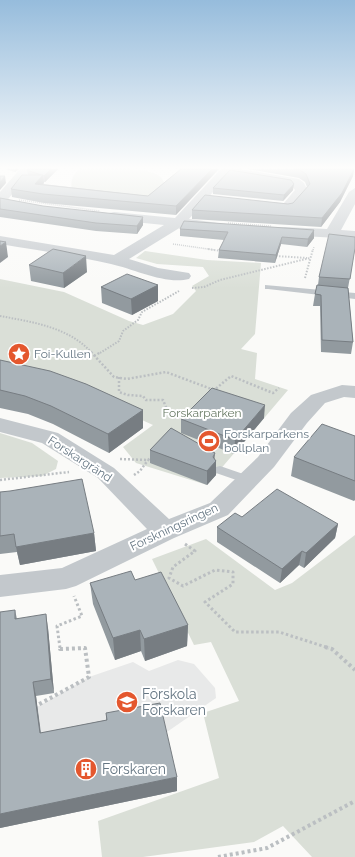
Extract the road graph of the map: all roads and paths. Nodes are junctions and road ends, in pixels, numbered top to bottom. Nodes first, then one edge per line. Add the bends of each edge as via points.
1 (190, 209) edge
2 (343, 209) edge
3 (98, 214) edge
4 (178, 223) junction
5 (230, 227) joint
6 (274, 230) edge
7 (325, 233) junction
8 (355, 235) edge
9 (0, 240) edge
10 (150, 241) junction
11 (220, 251) junction
12 (228, 252) edge
13 (273, 255) edge
14 (310, 258) junction
15 (116, 260) junction
16 (185, 284) junction
17 (268, 288) dead end
18 (302, 291) junction
19 (355, 296) edge
20 (0, 316) edge
21 (94, 356) junction
22 (119, 378) junction
23 (279, 388) dead end
24 (214, 390) junction
25 (355, 392) edge
26 (210, 395) edge
27 (194, 416) edge
28 (0, 425) edge
29 (158, 450) edge
30 (148, 460) junction
31 (88, 462) junction
32 (220, 470) dead end
33 (140, 472) dead end
34 (0, 480) edge
35 (248, 480) junction
36 (165, 531) junction
37 (66, 578) junction
38 (0, 586) edge
39 (355, 670) edge
40 (30, 708) edge
41 (355, 801) edge
42 (218, 857) edge

1 - 4 street
2 - 7 street
3 - 4 street
4 - 5 street
4 - 10 street
5 - 11 path
6 - 7 street
7 - 8 street
7 - 14 path
9 - 15 street
10 - 11 path
10 - 15 street
11 - 12 path
13 - 14 path
14 - 16 path via 220,280 204,287
14 - 18 path
15 - 16 street
16 - 21 path via 164,301 142,312 138,320 123,331 119,341
17 - 18 lane
18 - 19 lane
20 - 21 path via 40,323 62,332 85,345
21 - 22 path via 114,377
22 - 24 path via 127,379 166,372
22 - 27 path via 119,392 143,396 146,400 163,400 168,412 180,411
23 - 24 path via 273,394 231,376
24 - 26 path
25 - 35 street, Forskningsringen via 342,391 318,399 298,418 266,462
28 - 31 street, Forskargränd via 50,438
29 - 30 path
30 - 31 path via 96,457
30 - 33 path
31 - 34 path via 68,473
31 - 36 street, Forskargränd via 106,473
32 - 35 lane
35 - 36 street, Forskningsringen via 219,509
36 - 37 street, Forskningsringen
36 - 39 path via 195,551 173,567 169,578 183,586 215,570 233,572 233,584 205,602 235,632 279,632 332,649
37 - 38 street, Forskningsringen
37 - 40 path via 82,616 57,626 60,649 85,648 89,677 37,707
41 - 42 path via 267,848

